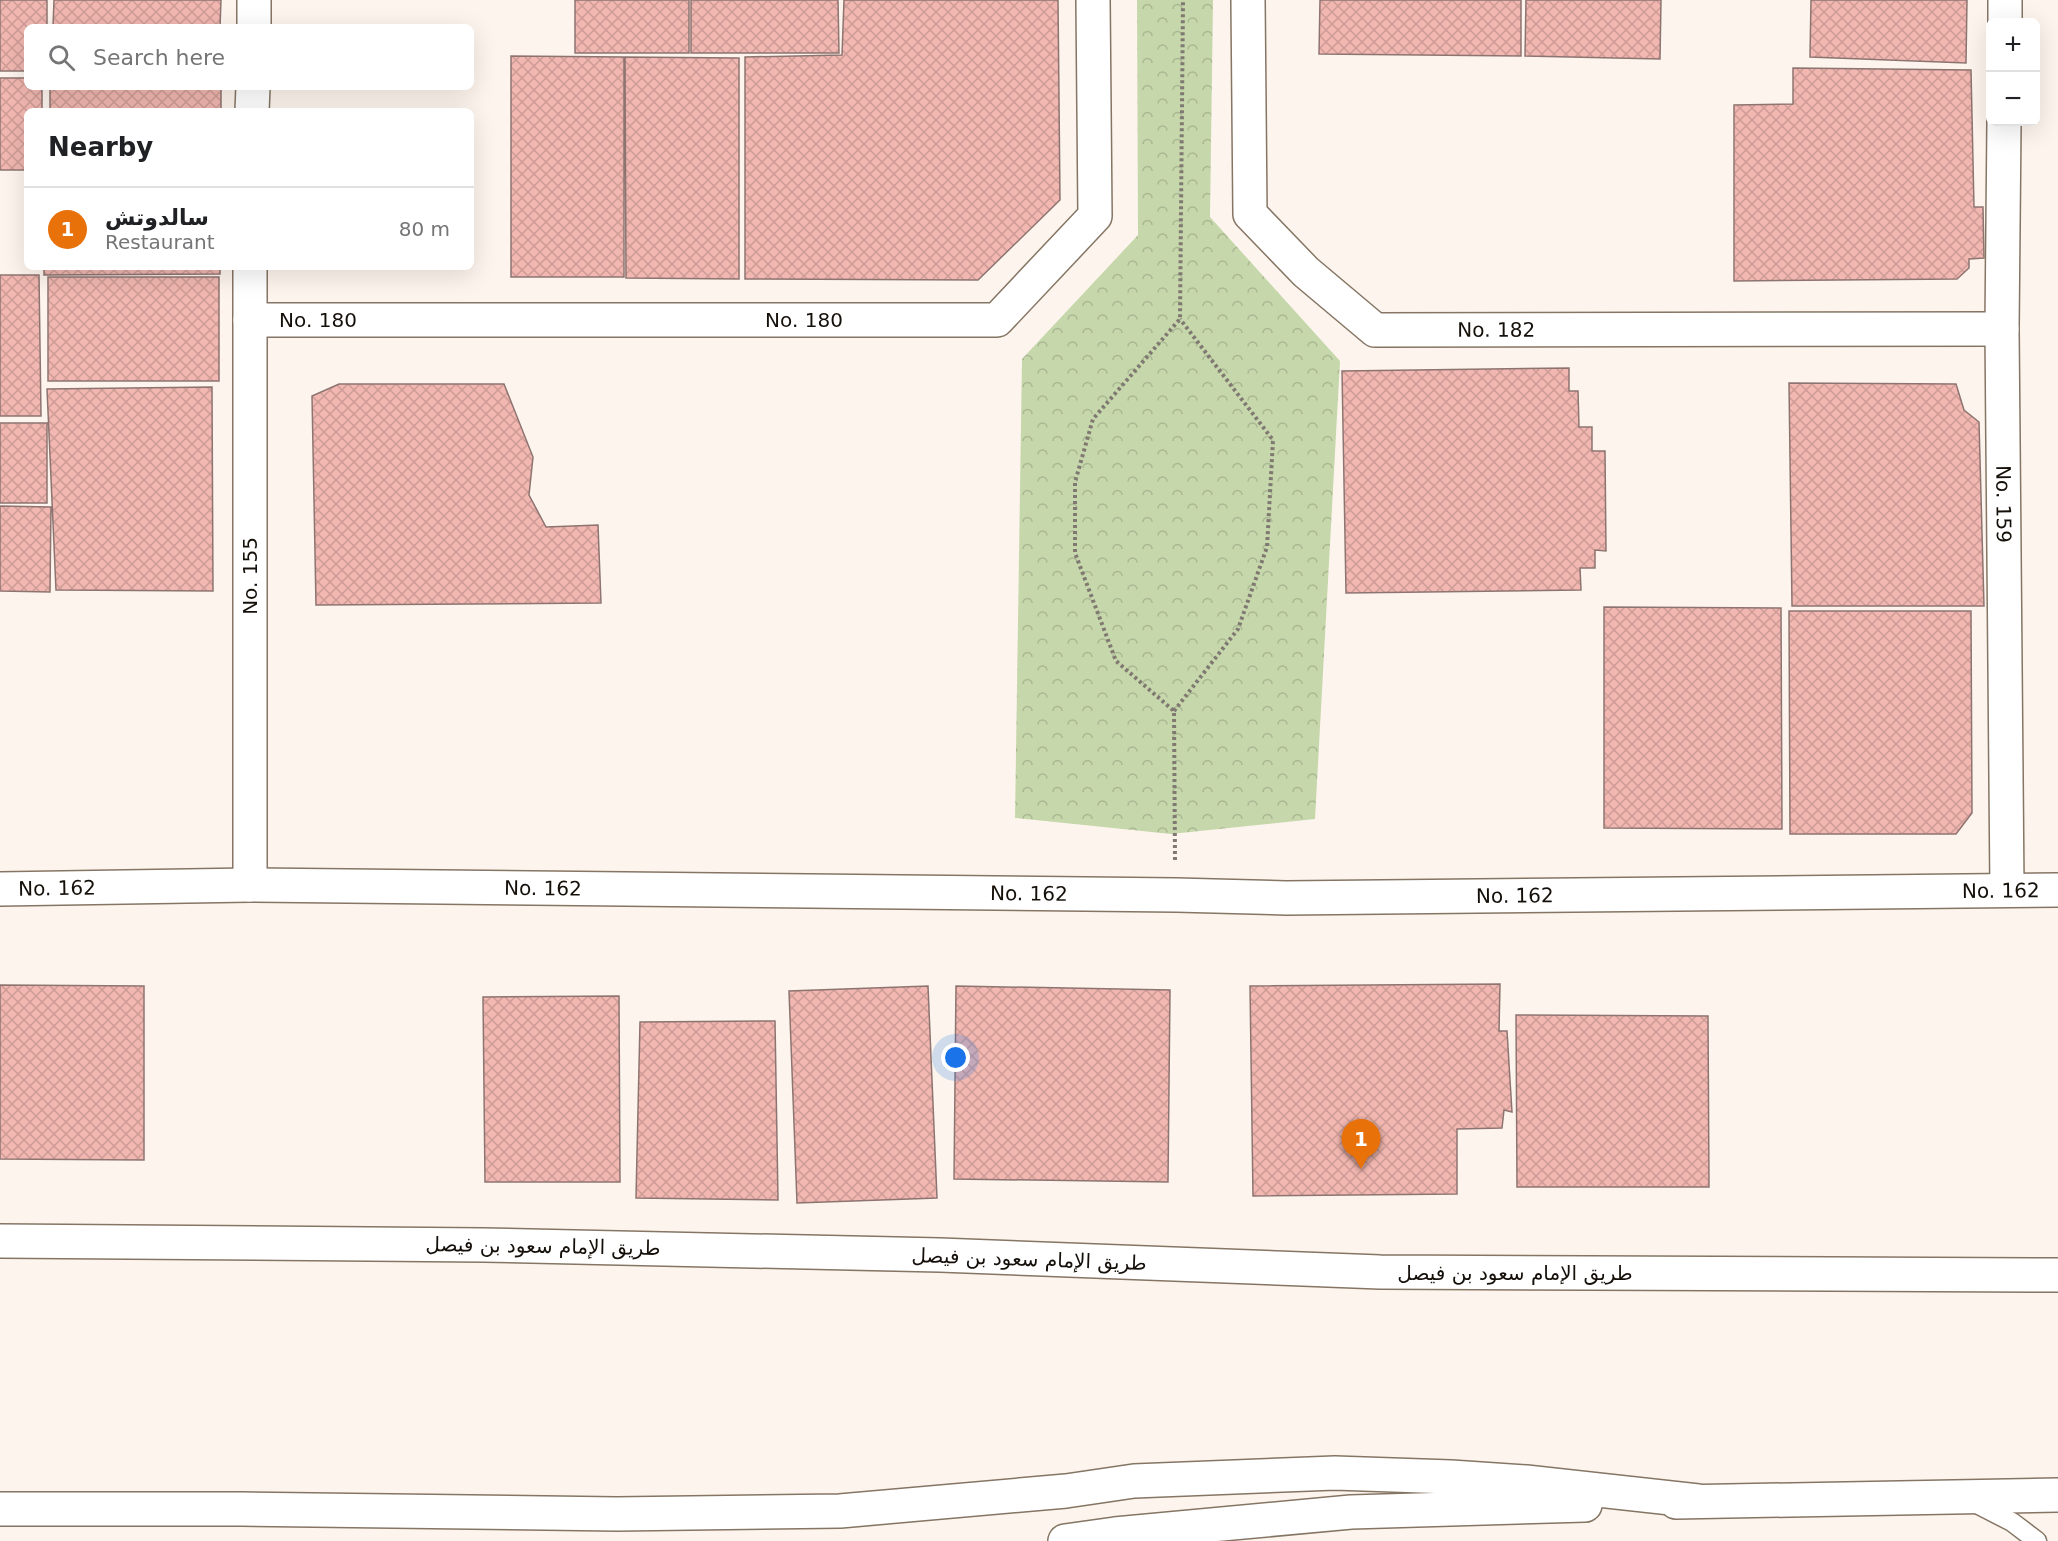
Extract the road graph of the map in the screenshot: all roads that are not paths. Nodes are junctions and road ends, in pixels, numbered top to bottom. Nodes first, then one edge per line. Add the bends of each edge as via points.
1 (254, 0) edge
2 (1093, 0) edge
3 (1248, 0) edge
4 (2005, 0) edge
5 (2005, 18) edge
6 (254, 24) edge
7 (253, 90) edge
8 (252, 108) edge
9 (2004, 126) edge
10 (250, 270) edge
11 (250, 320) junction
12 (2002, 329) junction
13 (250, 885) junction
14 (0, 889) edge
15 (2007, 889) junction
16 (2058, 890) edge
17 (0, 1241) edge
18 (2058, 1275) edge
19 (2058, 1495) edge
20 (1961, 1496) junction
21 (1698, 1502) junction
22 (0, 1509) edge
23 (1108, 1538) edge
24 (1065, 1541) edge
25 (2037, 1541) edge

1 - 6 street
2 - 11 street, No. 180 via 1095,216 997,320
3 - 12 street, No. 182 via 1250,214 1306,272 1375,330
4 - 5 street
7 - 8 street
9 - 12 street, No. 159
10 - 11 street, No. 155
11 - 13 street, No. 155
12 - 15 street, No. 159
13 - 14 street, No. 162
13 - 15 street, No. 162 via 1286,898
15 - 16 street, No. 162
17 - 18 street, طريق الإمام سعود بن فيصل via 940,1255 1380,1272
19 - 20 street
20 - 21 street
20 - 25 lane via 2012,1522
21 - 22 street via 1526,1482 1335,1473 1134,1480 1066,1491 840,1511 617,1514
21 - 23 street via 1351,1512
23 - 24 street

